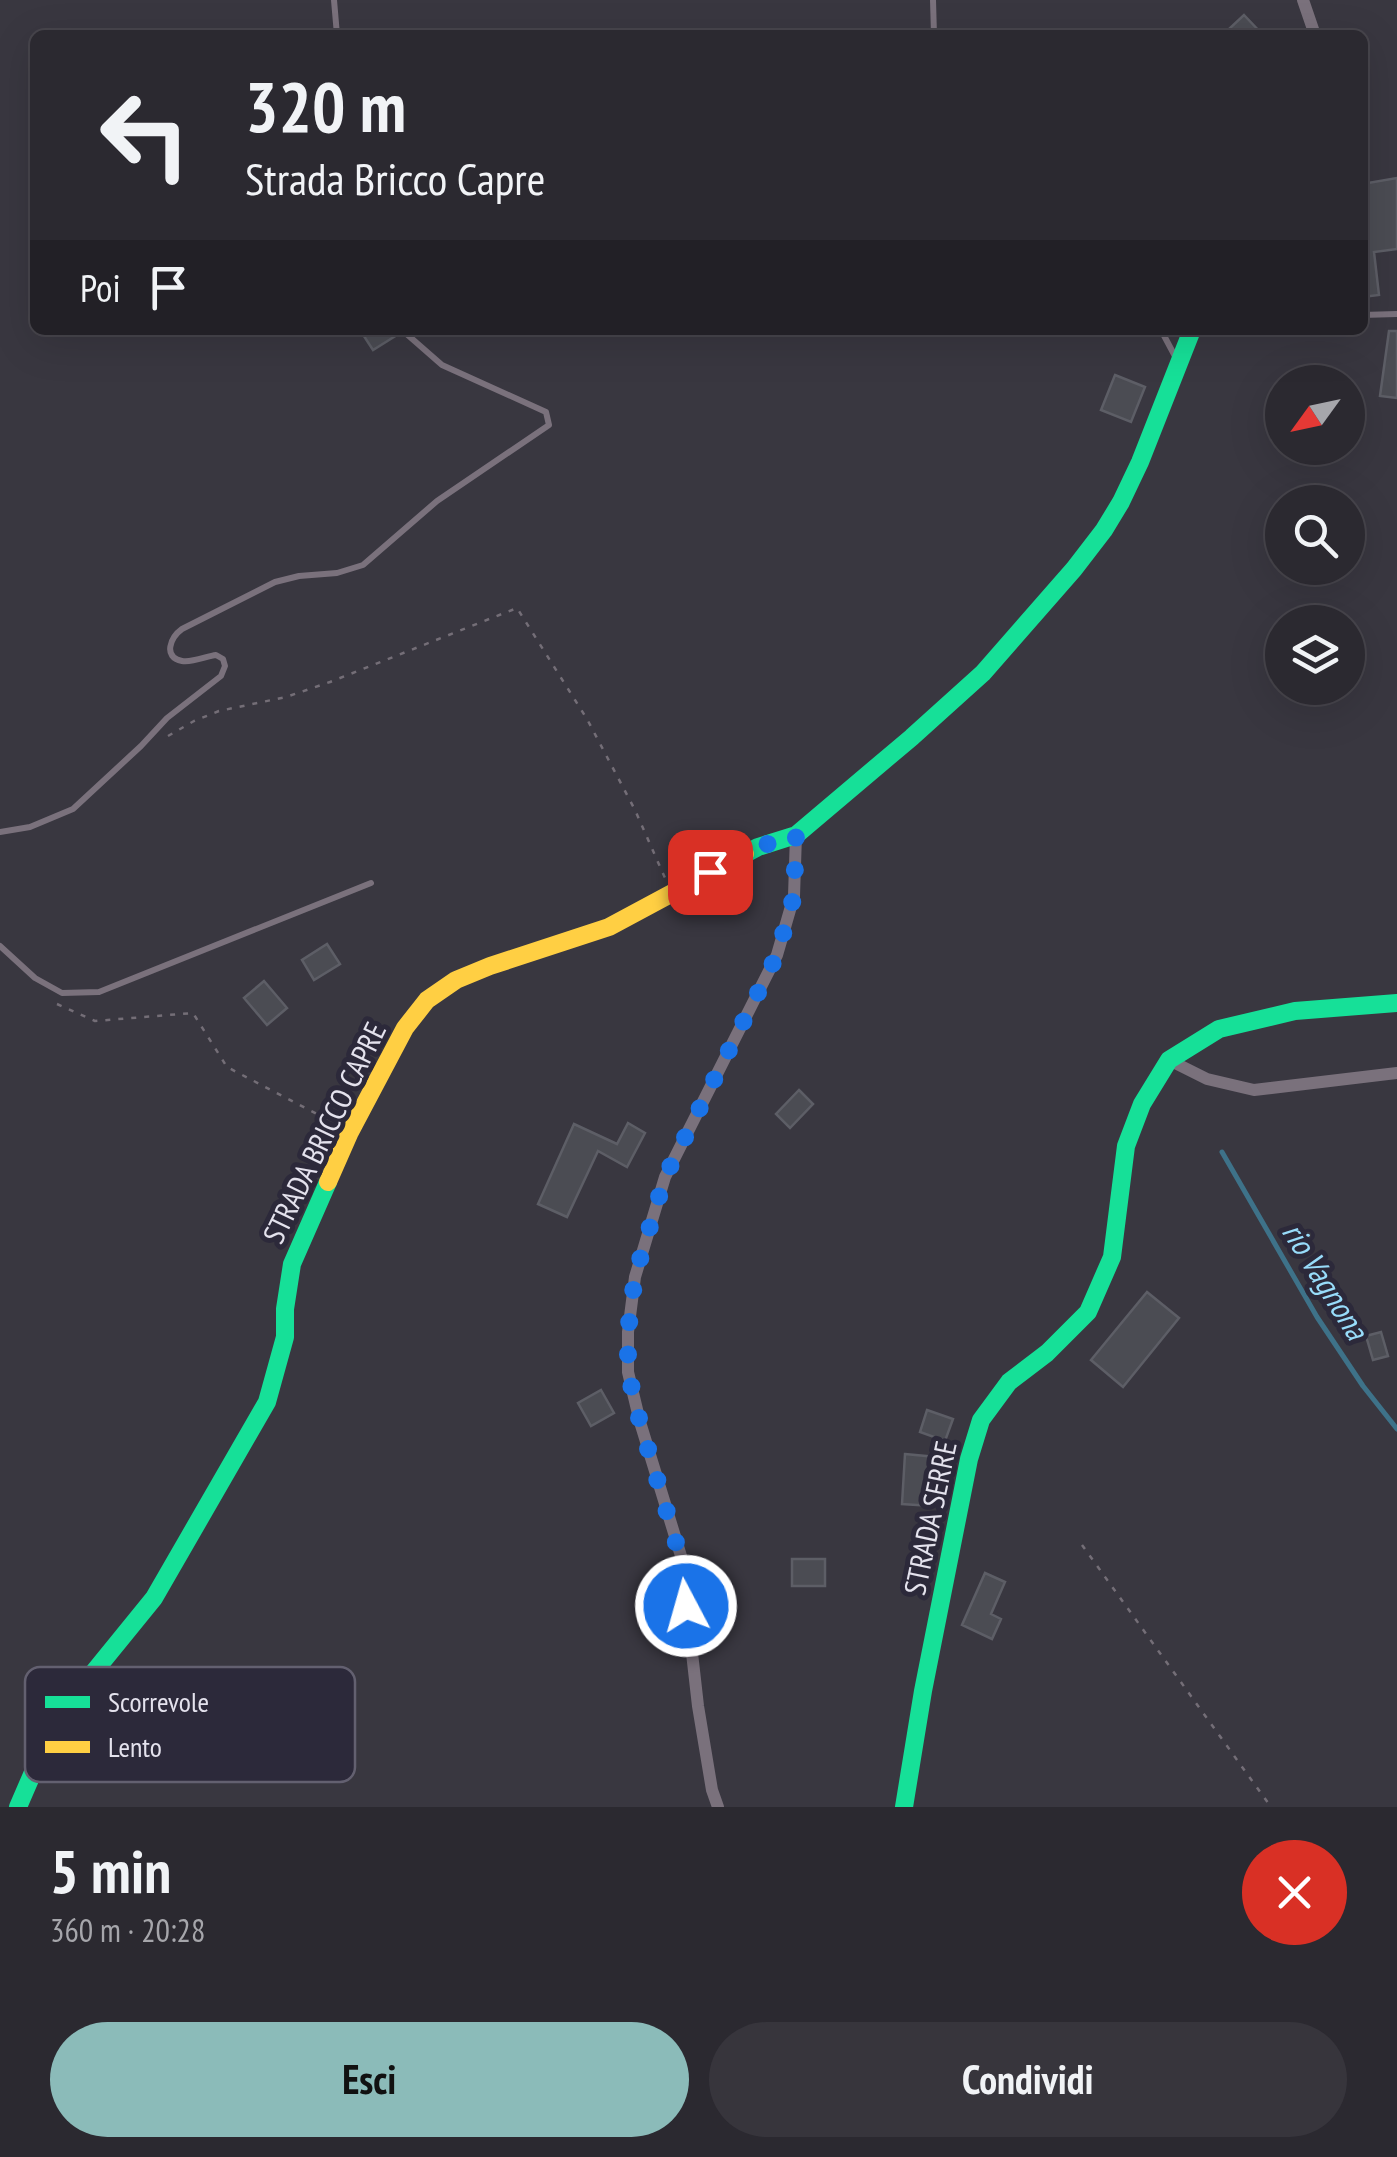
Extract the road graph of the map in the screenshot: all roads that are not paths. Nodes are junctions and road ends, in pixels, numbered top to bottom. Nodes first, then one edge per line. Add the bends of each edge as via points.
1 (334, 0) edge
2 (932, 0) edge
3 (1304, 0) edge
4 (336, 30) edge
5 (934, 30) edge
6 (1313, 30) edge
7 (1397, 314) edge
8 (1368, 315) edge
9 (408, 335) edge
10 (1164, 335) edge
11 (1190, 335) edge
12 (1178, 362) junction
13 (0, 832) edge
14 (796, 835) junction
15 (372, 883) dead end
16 (0, 946) edge
17 (1397, 1003) edge
18 (1169, 1060) junction
19 (1396, 1074) edge
20 (97, 1667) edge
21 (29, 1782) edge
22 (18, 1807) edge
23 (718, 1807) edge
24 (904, 1807) edge

1 - 4 lane
2 - 5 lane
3 - 6 street
7 - 8 lane
9 - 13 lane via 442,365 546,412 549,425 437,501 363,565 274,582 174,635 170,646 177,660 216,655 225,670 72,809
10 - 12 lane
11 - 12 street
12 - 14 street via 1121,502 1074,569 984,674
14 - 20 street, STRADA BRICCO CAPRE via 758,847 609,927 490,966 427,1000 350,1132 292,1264 285,1338 268,1402 154,1598
14 - 23 street via 794,896 777,955 665,1177 635,1276 628,1332 628,1372 680,1556
15 - 16 lane via 98,992 62,992
17 - 18 street, STRADA SERRE via 1295,1011 1219,1029
18 - 19 street via 1207,1079 1254,1090
18 - 24 street, STRADA SERRE via 1126,1146 1112,1257 1088,1312 1010,1382 981,1420
21 - 22 street, STRADA BRICCO CAPRE

